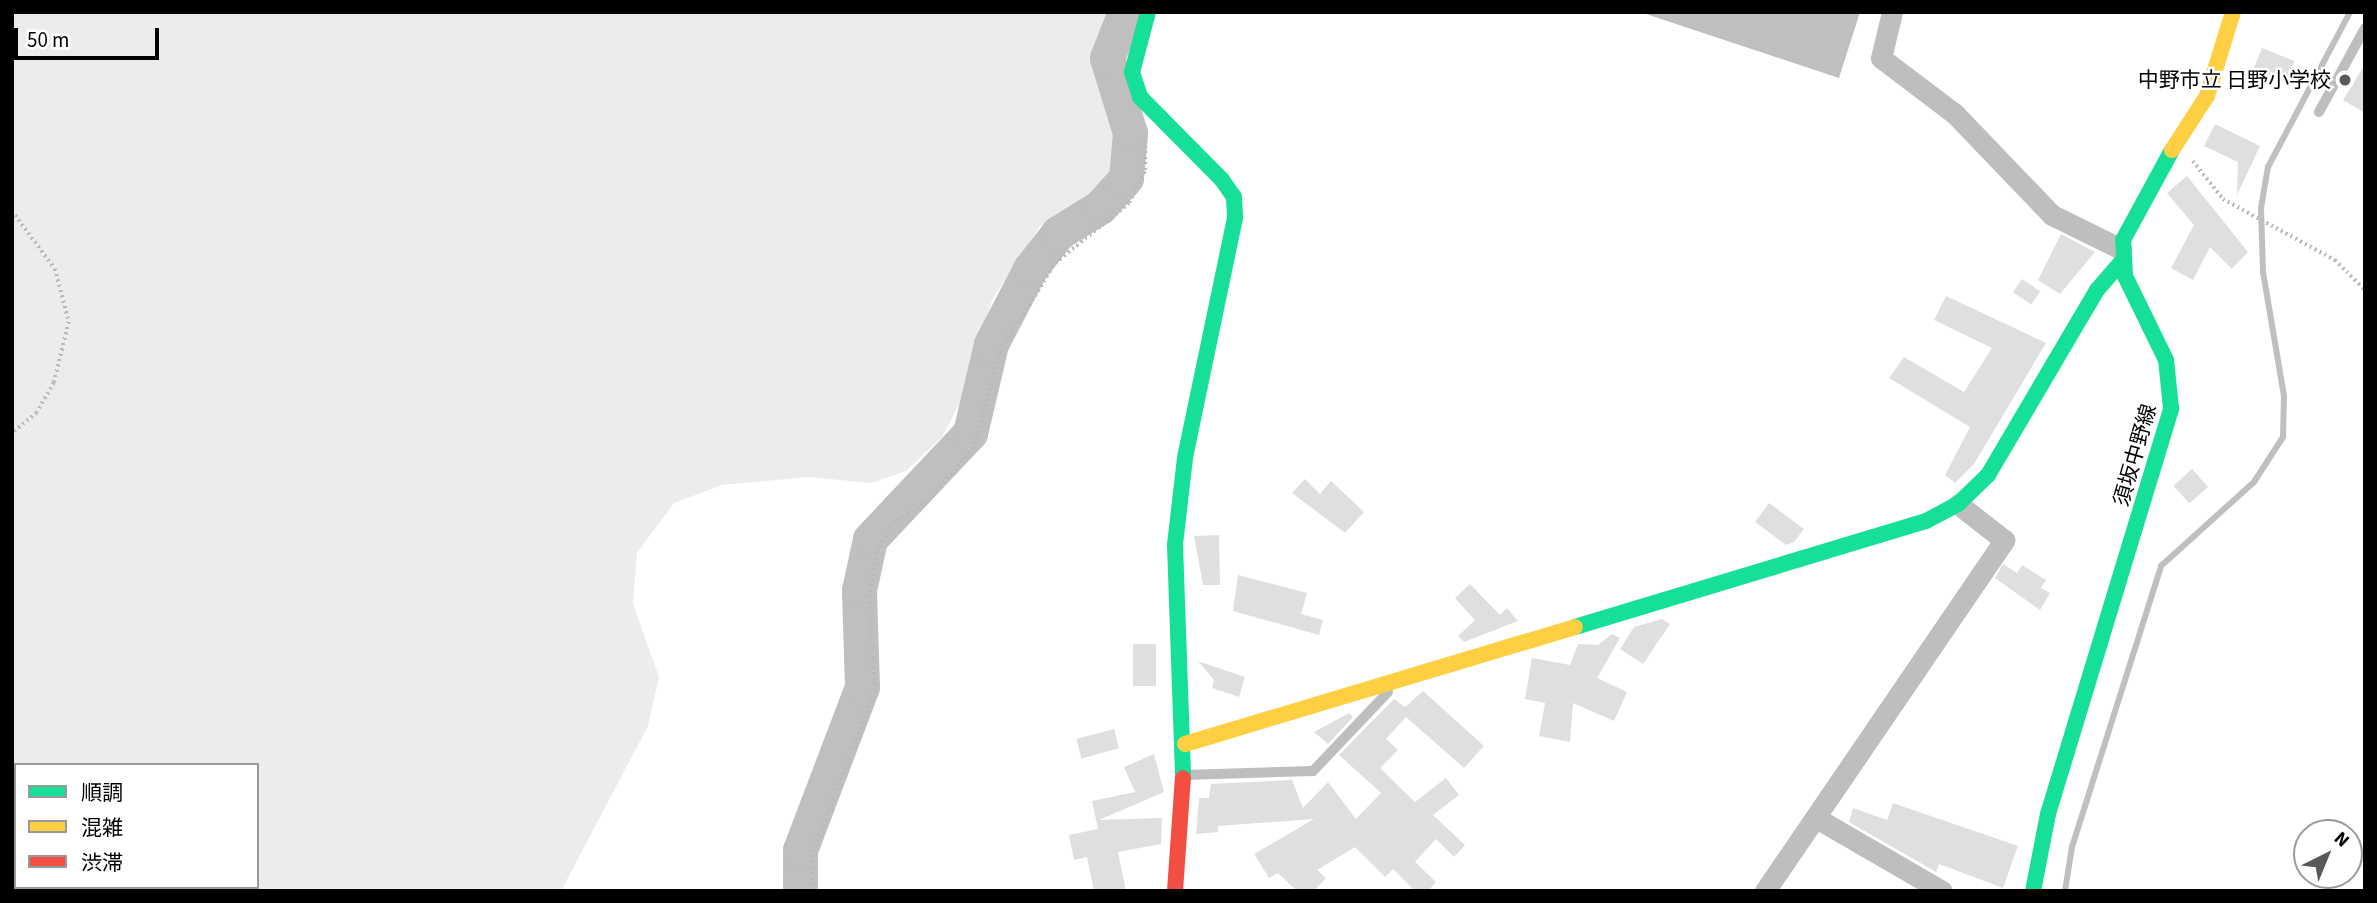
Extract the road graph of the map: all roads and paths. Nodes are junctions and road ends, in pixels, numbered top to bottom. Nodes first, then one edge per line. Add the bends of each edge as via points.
1 (1148, 12) edge
2 (1892, 12) edge
3 (2233, 12) edge
4 (2365, 28) edge
5 (2319, 112) dead end
6 (1157, 121) junction
7 (2180, 144) junction
8 (12, 211) edge
9 (2121, 256) junction
10 (2365, 290) edge
11 (12, 433) edge
12 (1958, 504) junction
13 (1400, 680) junction
14 (1185, 744) junction
15 (1184, 775) junction
16 (1818, 819) junction
17 (811, 891) edge
18 (1175, 891) edge
19 (1765, 891) edge
20 (1942, 891) edge
21 (2033, 891) edge

1 - 6 street via 1132,72
2 - 9 street via 1881,58 1955,114 2052,215
3 - 7 street via 2214,81
4 - 5 lane
6 - 14 street via 1222,180 1234,197 1235,218 1185,458 1175,545
6 - 17 path via 1145,137 1145,170 1129,203 1055,263 1000,352 973,449 929,500 893,523 877,552 870,592 875,691 814,845
7 - 9 street via 2140,199
7 - 10 path via 2223,199 2335,260
8 - 11 path via 55,269 69,322 54,383 37,413
9 - 12 street via 1989,475
9 - 21 street, 須坂中野線 via 2131,295 2166,360 2171,408 2048,814
12 - 13 street via 1926,521
12 - 16 street via 2004,540
13 - 14 street
13 - 15 lane via 1314,771
14 - 15 street
15 - 18 street
16 - 19 street
16 - 20 street

